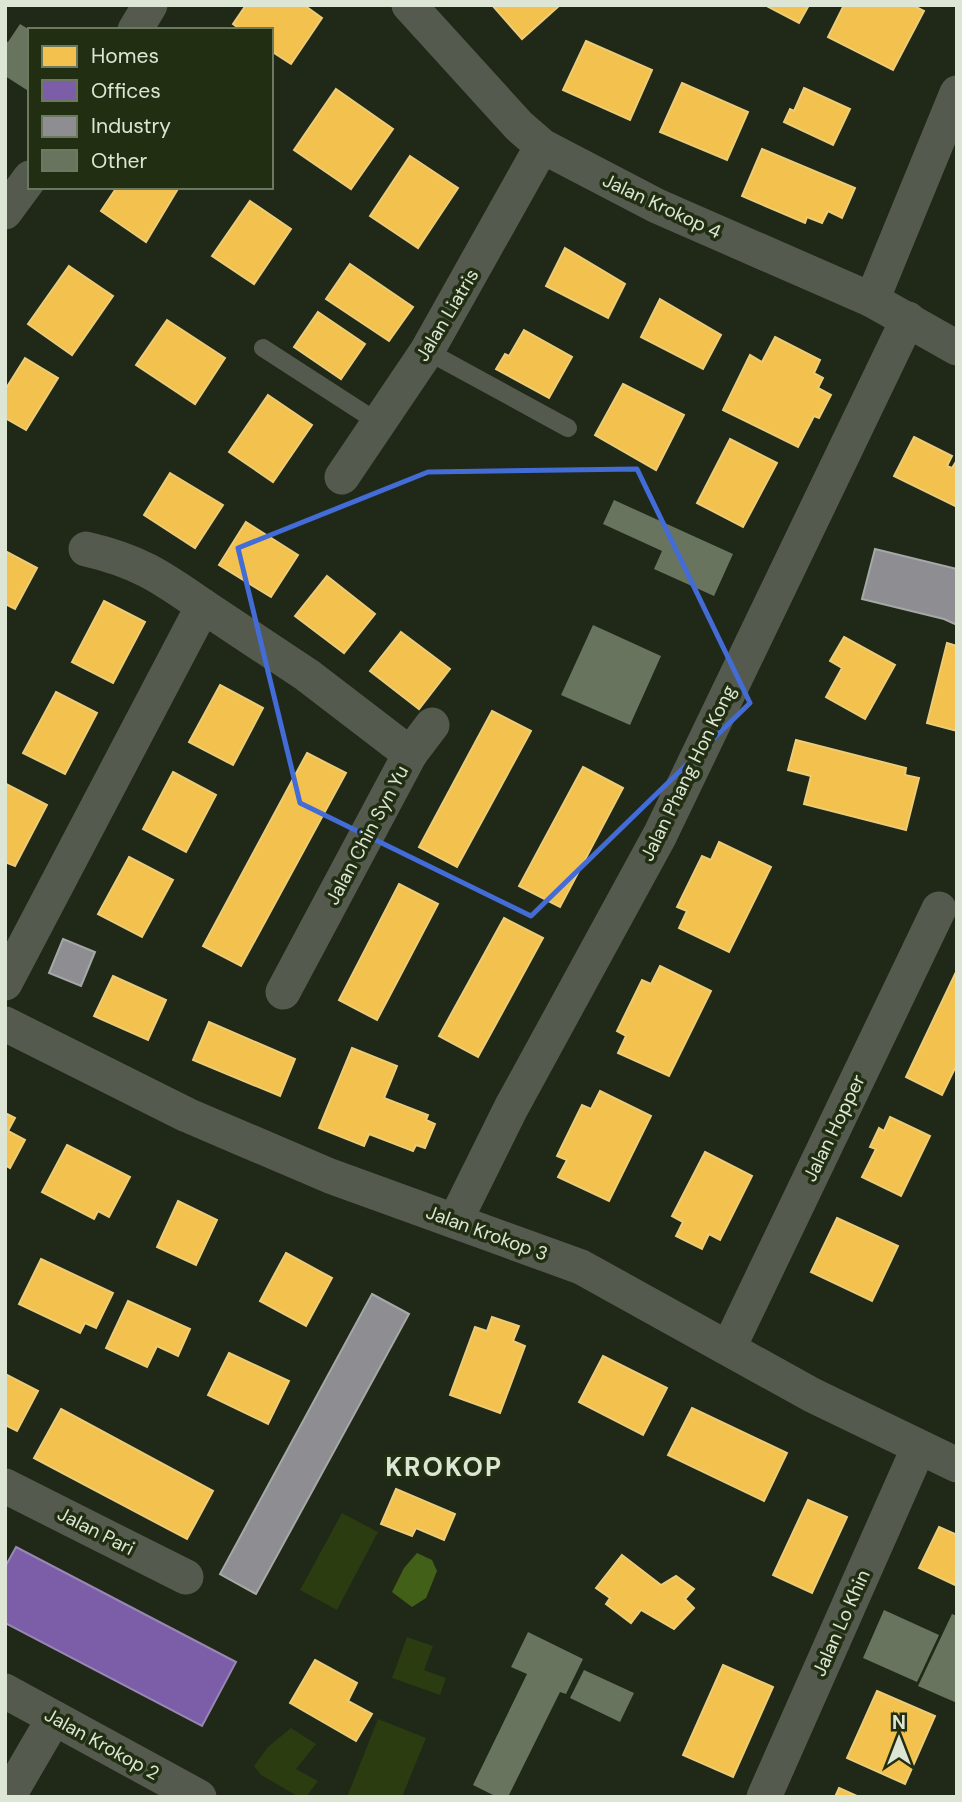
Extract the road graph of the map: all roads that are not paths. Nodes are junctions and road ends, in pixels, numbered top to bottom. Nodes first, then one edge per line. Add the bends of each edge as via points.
1 (150, 5) edge
2 (409, 5) edge
3 (136, 28) edge
4 (957, 93) edge
5 (542, 146) junction
6 (28, 181) edge
7 (5, 212) edge
8 (872, 300) junction
9 (908, 319) junction
10 (263, 348) dead end
11 (957, 348) edge
12 (427, 351) junction
13 (379, 423) junction
14 (569, 428) dead end
15 (342, 477) dead end
16 (86, 549) dead end
17 (203, 606) junction
18 (432, 725) dead end
19 (410, 754) junction
20 (939, 909) dead end
21 (5, 983) edge
22 (283, 992) dead end
23 (5, 1024) edge
24 (456, 1222) junction
25 (729, 1348) junction
26 (918, 1449) junction
27 (957, 1465) edge
28 (5, 1486) edge
29 (186, 1577) dead end
30 (5, 1691) edge
31 (54, 1718) junction
32 (8, 1797) edge
33 (200, 1797) edge
34 (764, 1797) edge

1 - 3 street
2 - 5 street, Jalan Krokop 4
4 - 8 street
5 - 8 street, Jalan Krokop 4 via 657,205
5 - 12 street, Jalan Liatris
6 - 7 street
8 - 9 street, Jalan Krokop 4
9 - 11 street, Jalan Krokop 4
9 - 24 street, Jalan Phang Hon Kong via 660,835 512,1108
10 - 13 lane
12 - 13 street, Jalan Liatris
12 - 14 lane
13 - 15 street, Jalan Liatris
16 - 17 street, Jalan Chin Syn Yu via 150,569
17 - 19 street, Jalan Chin Syn Yu via 306,675
17 - 21 street
18 - 19 street
19 - 22 street, Jalan Chin Syn Yu
20 - 25 street, Jalan Hopper
23 - 24 street, Jalan Krokop 3 via 187,1115 330,1176
24 - 25 street, Jalan Krokop 3 via 581,1267
25 - 26 street, Jalan Krokop 3
26 - 27 street, Jalan Krokop 3
26 - 34 street, Jalan Lo Khin
28 - 29 street, Jalan Pari
30 - 31 street, Jalan Krokop 2
31 - 32 street
31 - 33 street, Jalan Krokop 2

